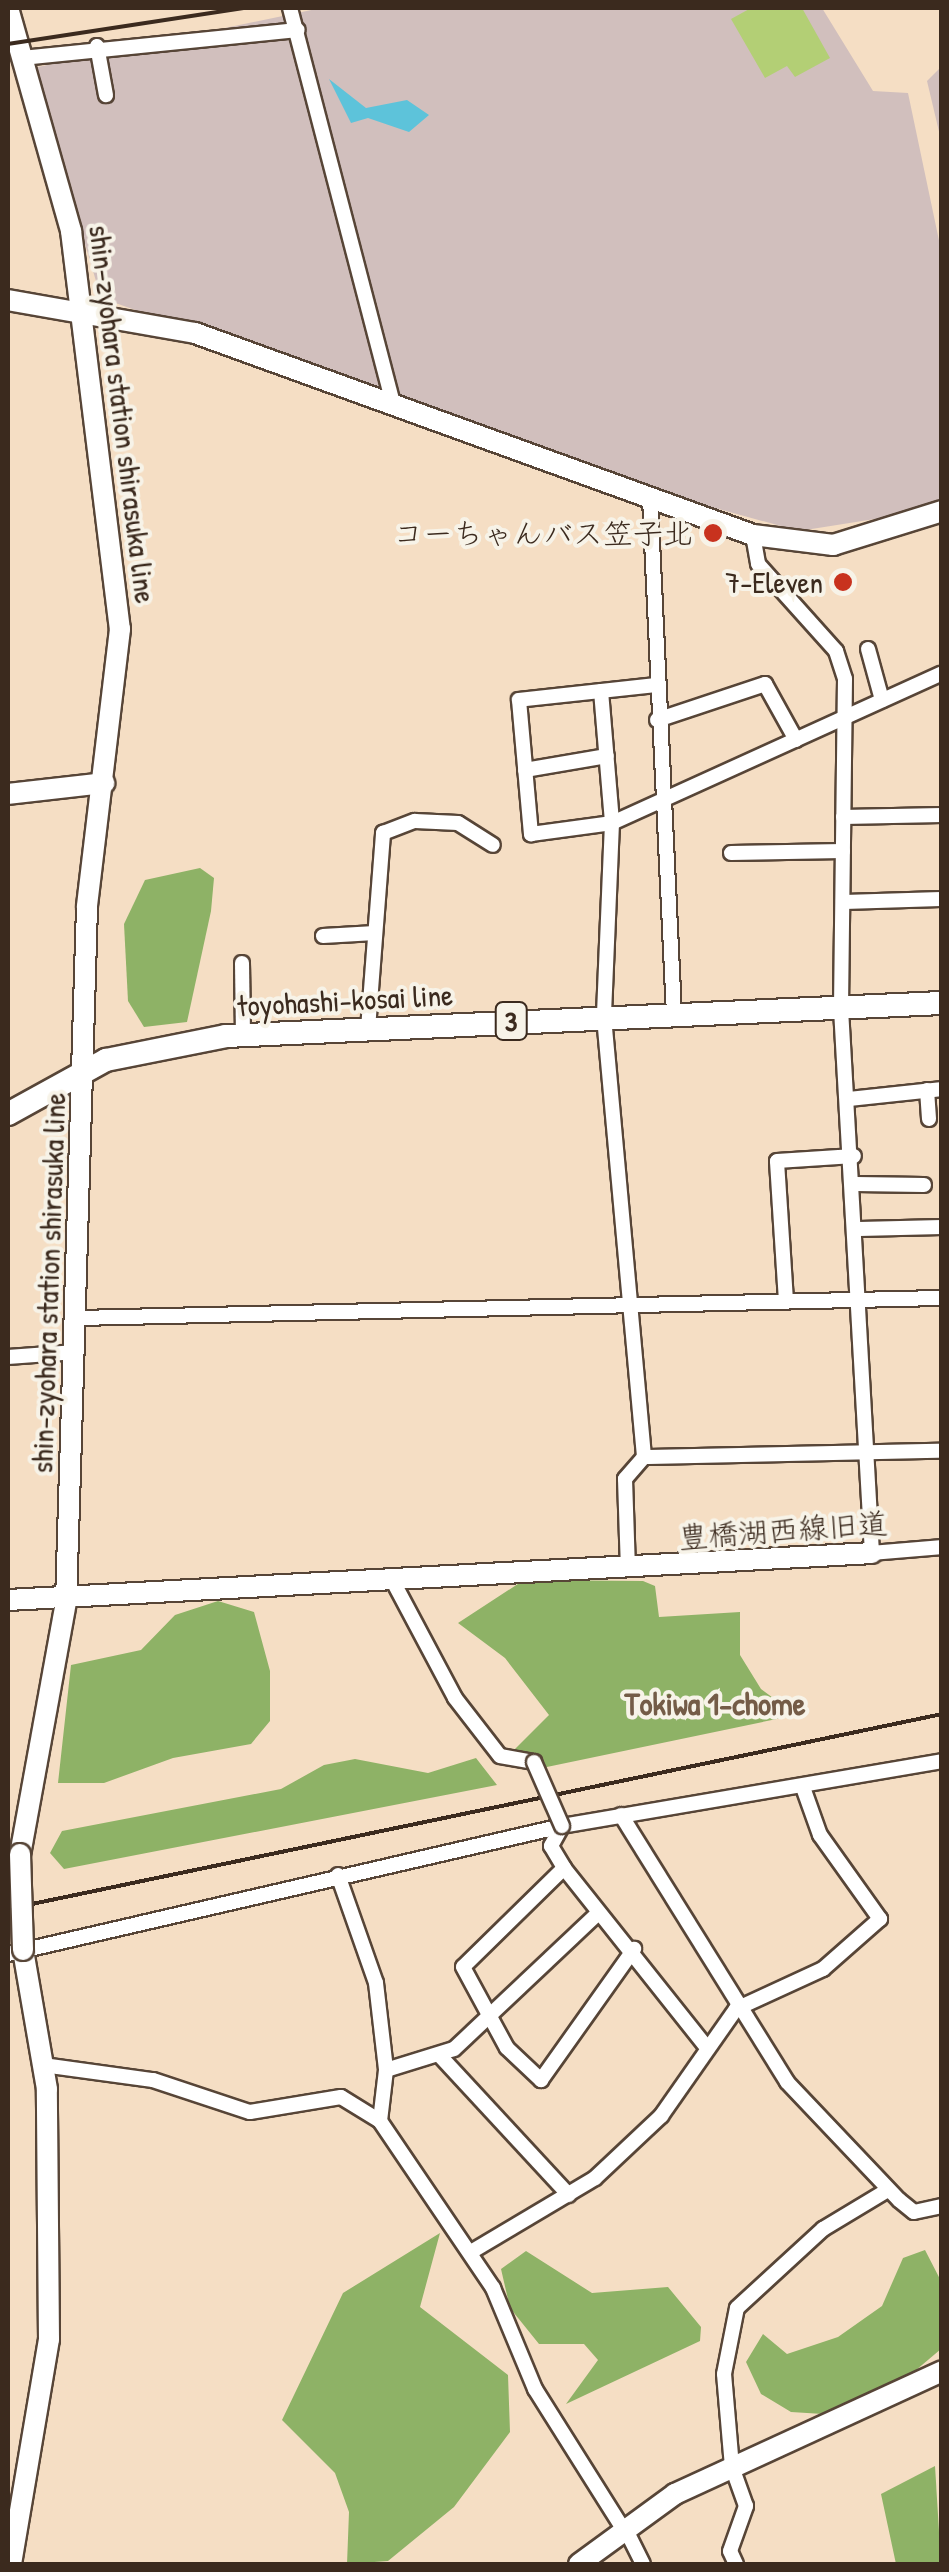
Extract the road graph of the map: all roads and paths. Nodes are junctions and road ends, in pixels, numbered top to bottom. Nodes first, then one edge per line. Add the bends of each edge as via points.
1 (10, 8) edge
2 (290, 8) edge
3 (298, 30) junction
4 (97, 46) junction
5 (22, 58) junction
6 (106, 95) dead end
7 (8, 300) edge
8 (86, 316) junction
9 (393, 404) junction
10 (650, 498) junction
11 (942, 511) edge
12 (753, 535) junction
13 (868, 648) dead end
14 (942, 673) edge
15 (656, 685) junction
16 (601, 691) junction
17 (882, 700) junction
18 (847, 718) junction
19 (657, 720) junction
20 (796, 740) junction
21 (606, 756) junction
22 (525, 770) junction
23 (104, 783) junction
24 (8, 794) edge
25 (664, 798) junction
26 (942, 815) edge
27 (844, 817) junction
28 (612, 823) junction
29 (493, 845) dead end
30 (843, 851) junction
31 (731, 852) dead end
32 (942, 899) edge
33 (842, 902) junction
34 (375, 933) junction
35 (322, 936) dead end
36 (242, 962) dead end
37 (942, 1003) edge
38 (842, 1008) junction
39 (674, 1014) junction
40 (604, 1016) junction
41 (368, 1029) junction
42 (243, 1035) junction
43 (85, 1067) junction
44 (934, 1089) edge
45 (850, 1099) junction
46 (8, 1114) edge
47 (929, 1119) dead end
48 (854, 1156) junction
49 (856, 1184) junction
50 (924, 1184) dead end
51 (942, 1227) edge
52 (859, 1229) junction
53 (942, 1298) edge
54 (864, 1300) junction
55 (786, 1302) junction
56 (636, 1303) junction
57 (78, 1318) junction
58 (76, 1352) junction
59 (8, 1357) edge
60 (942, 1450) edge
61 (867, 1452) junction
62 (644, 1457) junction
63 (942, 1547) edge
64 (872, 1553) junction
65 (628, 1570) junction
66 (395, 1585) junction
67 (8, 1600) edge
68 (66, 1602) junction
69 (942, 1760) edge
70 (804, 1790) junction
71 (622, 1814) junction
72 (562, 1826) junction
73 (564, 1868) junction
74 (338, 1875) junction
75 (596, 1915) junction
76 (634, 1949) junction
77 (15, 1952) edge
78 (736, 2009) junction
79 (489, 2018) junction
80 (704, 2044) junction
81 (442, 2056) junction
82 (42, 2065) junction
83 (386, 2070) junction
84 (380, 2121) junction
85 (888, 2190) junction
86 (569, 2195) junction
87 (942, 2206) edge
88 (471, 2252) junction
89 (942, 2372) edge
90 (732, 2467) junction
91 (624, 2529) junction
92 (11, 2564) edge
93 (579, 2564) edge
94 (643, 2564) edge
95 (736, 2564) edge

1 - 5 main road, shin-zyohara station shirasuka line
2 - 3 street
3 - 4 street
3 - 9 street
4 - 5 street
4 - 6 street
5 - 8 main road, shin-zyohara station shirasuka line
7 - 8 main road
8 - 9 main road via 195,333
8 - 23 main road, shin-zyohara station shirasuka line via 120,629
9 - 10 main road
10 - 12 main road
10 - 15 street
11 - 12 main road via 833,544
12 - 18 street via 758,564 836,650
13 - 17 street
14 - 17 street
15 - 16 street
15 - 19 street
16 - 21 street
16 - 22 street via 519,700
17 - 18 street
18 - 20 street
18 - 27 street
19 - 20 street via 766,684
19 - 25 street
20 - 25 street
21 - 22 street
21 - 28 street
22 - 28 street via 531,834
23 - 24 main road
23 - 43 main road, shin-zyohara station shirasuka line via 87,907
25 - 28 street
25 - 39 street
26 - 27 street
27 - 30 street
28 - 40 street
29 - 34 street via 458,822 416,821 383,832
30 - 31 street
30 - 33 street
32 - 33 street
33 - 38 street
34 - 35 street
34 - 41 street
36 - 42 street
37 - 38 main road, toyohashi-kosai line / 3
38 - 39 main road, toyohashi-kosai line / 3
38 - 45 street
39 - 40 main road, toyohashi-kosai line / 3
40 - 41 main road, toyohashi-kosai line / 3
40 - 56 street
41 - 42 main road, toyohashi-kosai line / 3
42 - 43 main road, toyohashi-kosai line / 3
43 - 46 main road, toyohashi-kosai line / 3
43 - 57 main road, shin-zyohara station shirasuka line
44 - 45 street
44 - 47 street
45 - 48 street
48 - 49 street
48 - 55 street via 777,1161
49 - 50 street
49 - 52 street
51 - 52 street
52 - 54 street
53 - 54 street
54 - 55 street
54 - 61 street
55 - 56 street
56 - 57 street
56 - 62 street
57 - 58 main road, shin-zyohara station shirasuka line
58 - 59 street
58 - 68 main road, shin-zyohara station shirasuka line
60 - 61 street
61 - 62 street
61 - 64 street
62 - 65 street via 625,1479
63 - 64 street, 豊橋湖西線旧道
64 - 65 main road, 豊橋湖西線旧道
65 - 66 main road, 豊橋湖西線旧道
66 - 68 main road, 豊橋湖西線旧道
66 - 72 street, bridge via 455,1698 500,1756 534,1762
67 - 68 main road, 豊橋湖西線旧道
68 - 77 main road, shin-zyohara station shirasuka line, bridge via 20,1854
69 - 70 street
70 - 71 street
70 - 78 street via 820,1835 880,1919 823,1969
71 - 72 street
71 - 78 street
72 - 73 street via 551,1846
72 - 74 street
73 - 75 street
73 - 79 street via 464,1967
74 - 77 street
74 - 83 street via 376,1983
75 - 76 street
75 - 79 street
76 - 79 street via 541,2080
76 - 80 street
77 - 82 main road, shin-zyohara station shirasuka line
78 - 80 street
78 - 85 street via 787,2082
79 - 81 street
80 - 86 street via 642,2137
81 - 83 street
81 - 86 street
82 - 84 street via 153,2080 250,2112 340,2097
82 - 92 main road, shin-zyohara station shirasuka line via 49,2339
83 - 84 street
84 - 88 street
85 - 87 street via 914,2212
85 - 90 street via 823,2230 737,2308 724,2374
86 - 88 street
88 - 91 street via 535,2389
89 - 90 main road via 839,2426
90 - 91 main road
90 - 95 street via 746,2506 730,2552
91 - 93 main road
91 - 94 street

